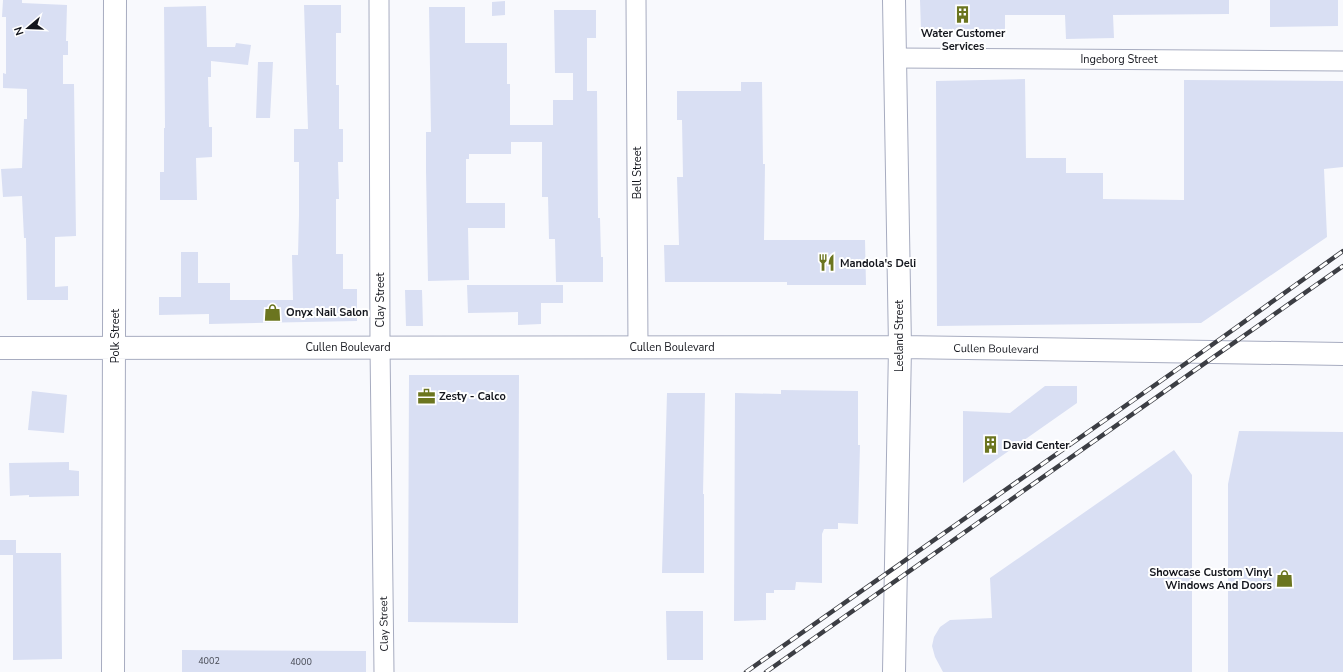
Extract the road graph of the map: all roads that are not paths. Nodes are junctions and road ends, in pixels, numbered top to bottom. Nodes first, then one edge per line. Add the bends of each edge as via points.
1 (115, 0) edge
2 (379, 0) edge
3 (636, 0) edge
4 (894, 0) edge
5 (895, 58) junction
6 (1343, 61) edge
7 (380, 347) junction
8 (638, 347) junction
9 (900, 347) junction
10 (0, 348) edge
11 (115, 348) junction
12 (1343, 354) edge
13 (113, 672) edge
14 (384, 672) edge
15 (894, 672) edge

1 - 11 main road, Polk Street
2 - 7 street, Clay Street
3 - 8 street, Bell Street
4 - 5 main road, Leeland Street
5 - 6 street, Ingeborg Street
5 - 9 main road, Leeland Street
7 - 8 main road, Cullen Boulevard
7 - 11 main road, Cullen Boulevard
7 - 14 street, Clay Street
8 - 9 main road, Cullen Boulevard
9 - 12 main road, Cullen Boulevard
9 - 15 main road, Leeland Street
10 - 11 main road, Cullen Boulevard
11 - 13 main road, Polk Street

